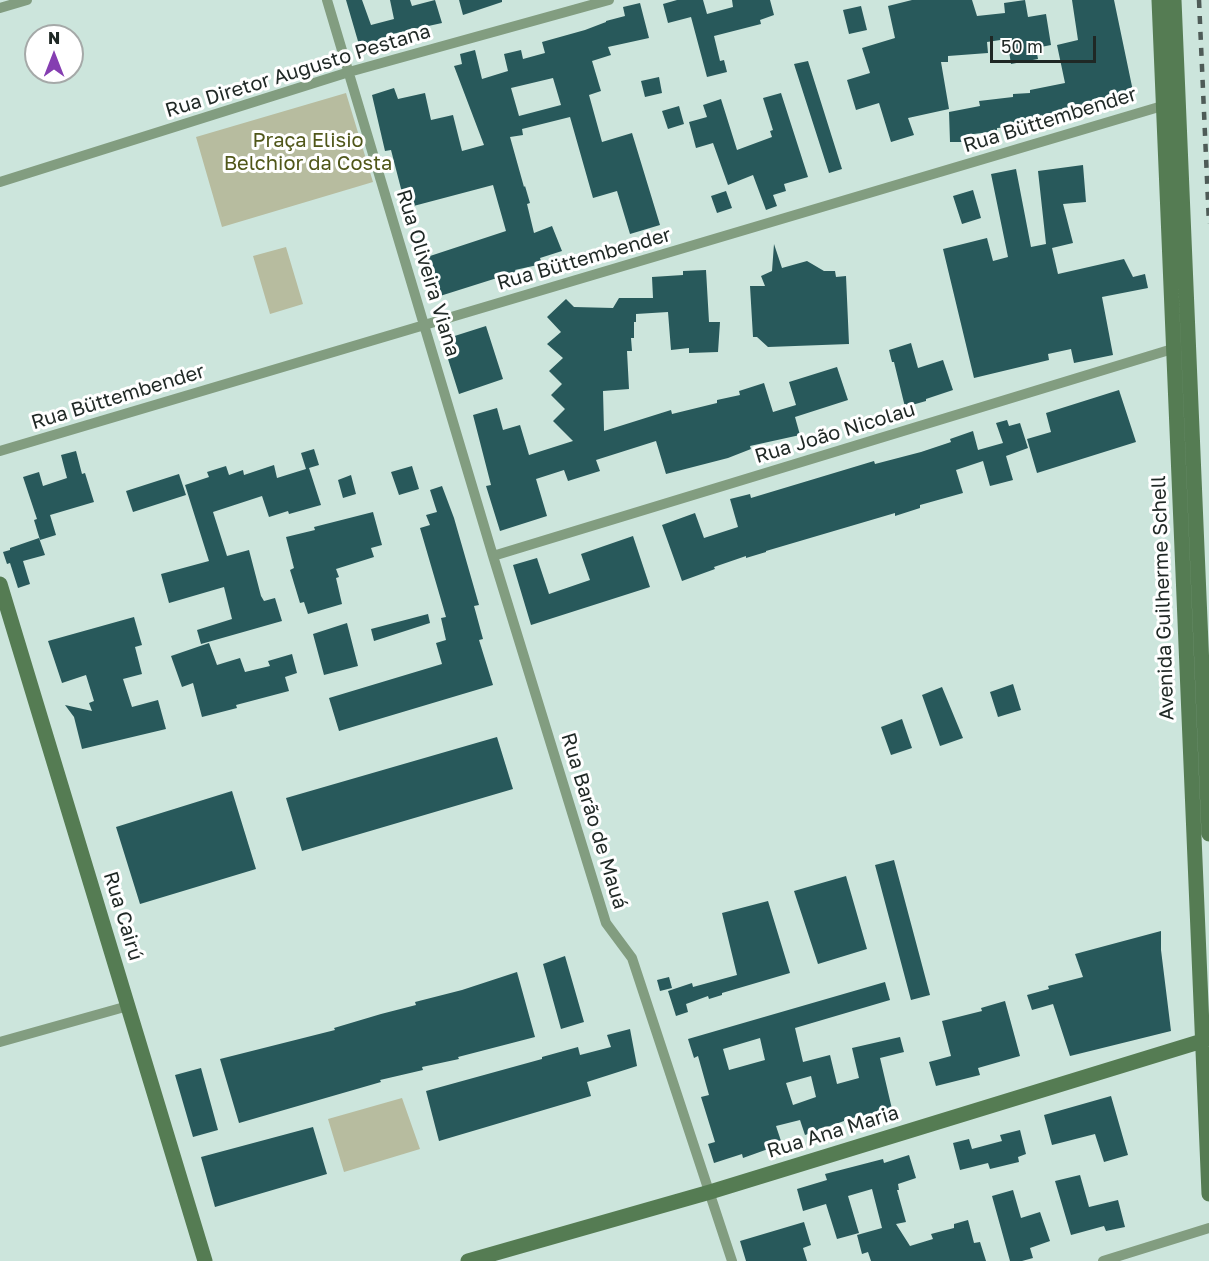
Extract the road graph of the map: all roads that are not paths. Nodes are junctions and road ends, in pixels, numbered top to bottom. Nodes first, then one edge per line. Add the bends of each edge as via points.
1 (27, 0) edge
2 (327, 0) edge
3 (609, 0) edge
4 (1159, 0) edge
5 (1174, 0) edge
6 (0, 8) edge
7 (349, 72) junction
8 (1171, 104) junction
9 (0, 182) edge
10 (425, 325) junction
11 (1181, 347) junction
12 (1185, 444) junction
13 (0, 451) edge
14 (493, 556) junction
15 (0, 584) edge
16 (1209, 834) edge
17 (128, 1006) junction
18 (1206, 1040) edge
19 (0, 1042) edge
20 (710, 1192) junction
21 (1209, 1194) edge
22 (1209, 1228) edge
23 (206, 1261) edge
24 (468, 1261) edge
25 (732, 1261) edge
26 (1103, 1261) edge

1 - 6 street
2 - 7 street, Rua Oliveira Viana
3 - 7 street, Rua Diretor Augusto Pestana
4 - 8 main road, Avenida Guilherme Schell
5 - 8 main road, Avenida Guilherme Schell
7 - 9 street, Rua Diretor Augusto Pestana
7 - 10 street, Rua Oliveira Viana
8 - 10 street, Rua Büttembender
8 - 11 main road, Avenida Guilherme Schell
10 - 13 street, Rua Büttembender
10 - 14 street, Rua Oliveira Viana
11 - 12 main road, Avenida Guilherme Schell
11 - 14 street, Rua João Nicolau
12 - 16 main road, Avenida Guilherme Schell
12 - 18 main road, Avenida Guilherme Schell
14 - 20 street, Rua Barão de Mauá via 606,922 632,958
15 - 17 main road, Rua Cairú
17 - 19 street
17 - 23 main road, Rua Cairú
18 - 20 main road, Rua Ana Maria
18 - 21 main road, Avenida Guilherme Schell
20 - 24 main road, Rua Ana Maria
20 - 25 street, Rua Barão de Mauá
22 - 26 street

